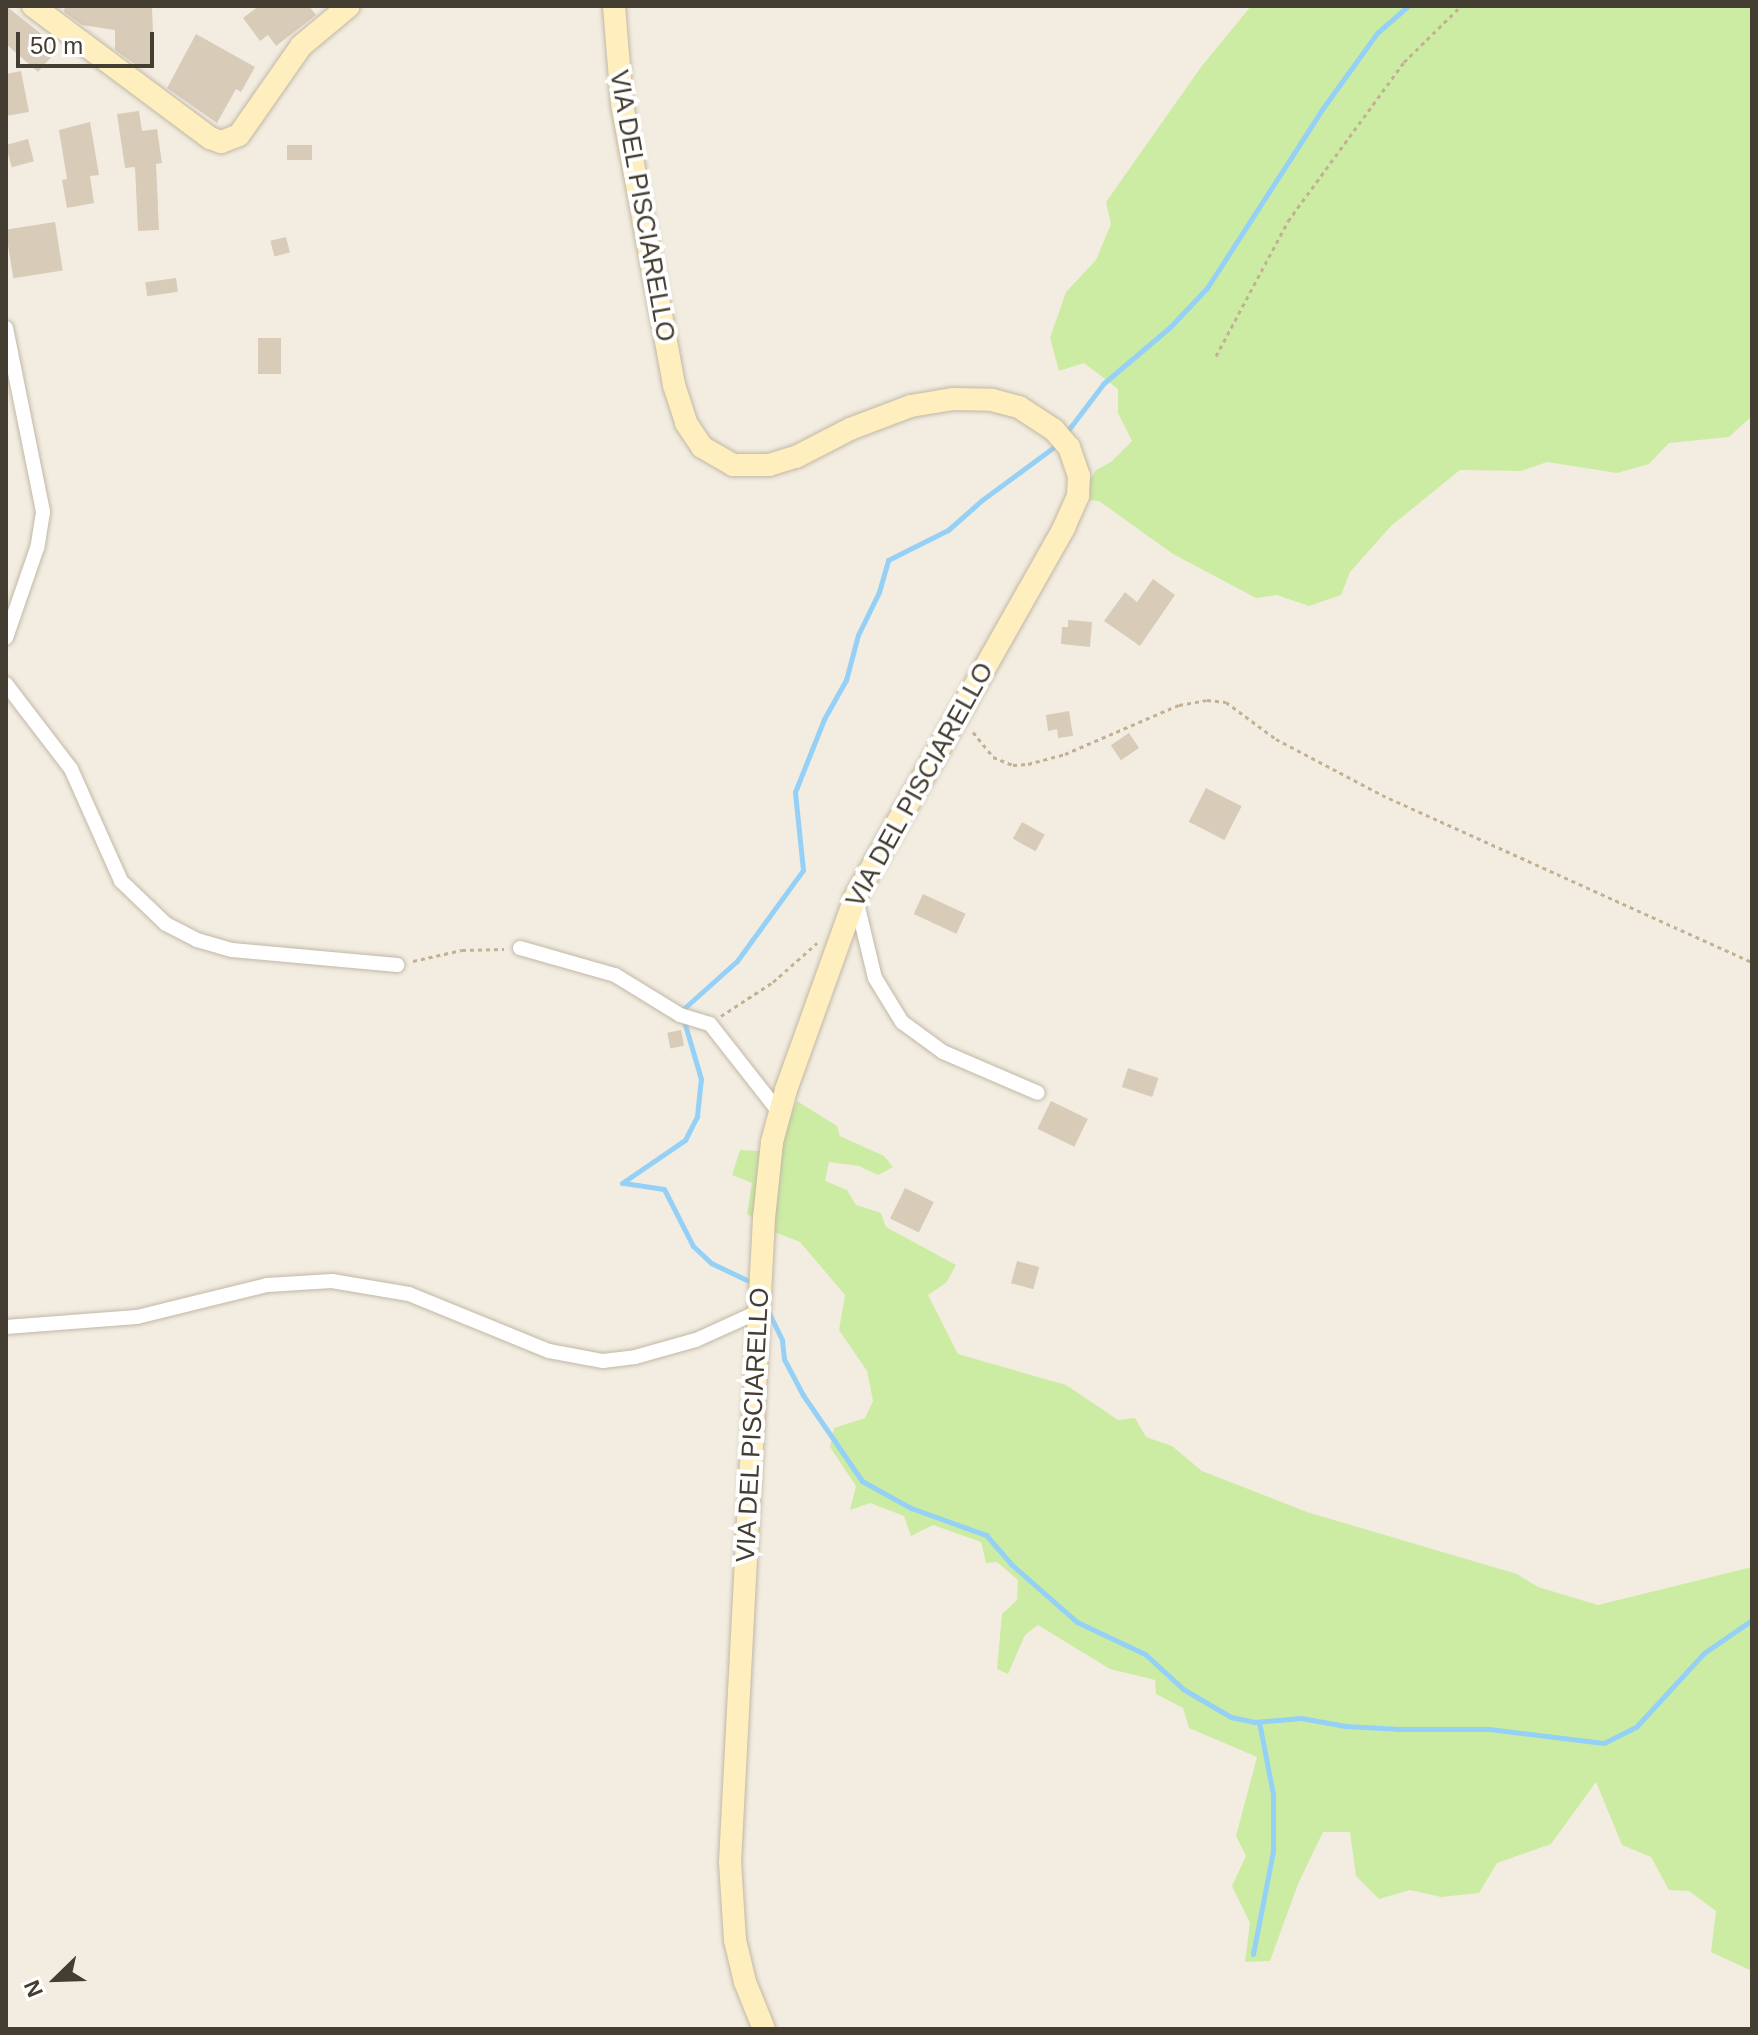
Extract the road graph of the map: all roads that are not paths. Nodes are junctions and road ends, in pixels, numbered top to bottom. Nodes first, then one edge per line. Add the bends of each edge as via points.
1 (33, 6) edge
2 (349, 6) edge
3 (614, 6) edge
4 (6, 328) edge
5 (6, 638) edge
6 (6, 684) edge
7 (855, 898) junction
8 (520, 948) road end
9 (397, 965) road end
10 (1038, 1093) dead end
11 (779, 1112) junction
12 (760, 1311) junction
13 (6, 1327) edge
14 (764, 2029) edge

1 - 2 street via 221,142 239,135 301,46
3 - 7 street, VIA DEL PISCIARELLO via 622,104 674,385 686,423 702,447 733,465 769,465 883,415 953,399 1011,404 1059,436 1079,476 1076,503
4 - 5 street via 43,512 37,548
6 - 9 street via 71,769 121,881 158,919 189,937 232,950
7 - 10 street via 878,985 902,1022 943,1052
7 - 11 street, VIA DEL PISCIARELLO
8 - 11 street via 622,978 680,1015 710,1024
11 - 12 street, VIA DEL PISCIARELLO via 767,1172
12 - 13 street via 696,1340 603,1361 549,1351 419,1297 332,1281 267,1285 137,1317
12 - 14 street, VIA DEL PISCIARELLO via 730,1884 740,1963

